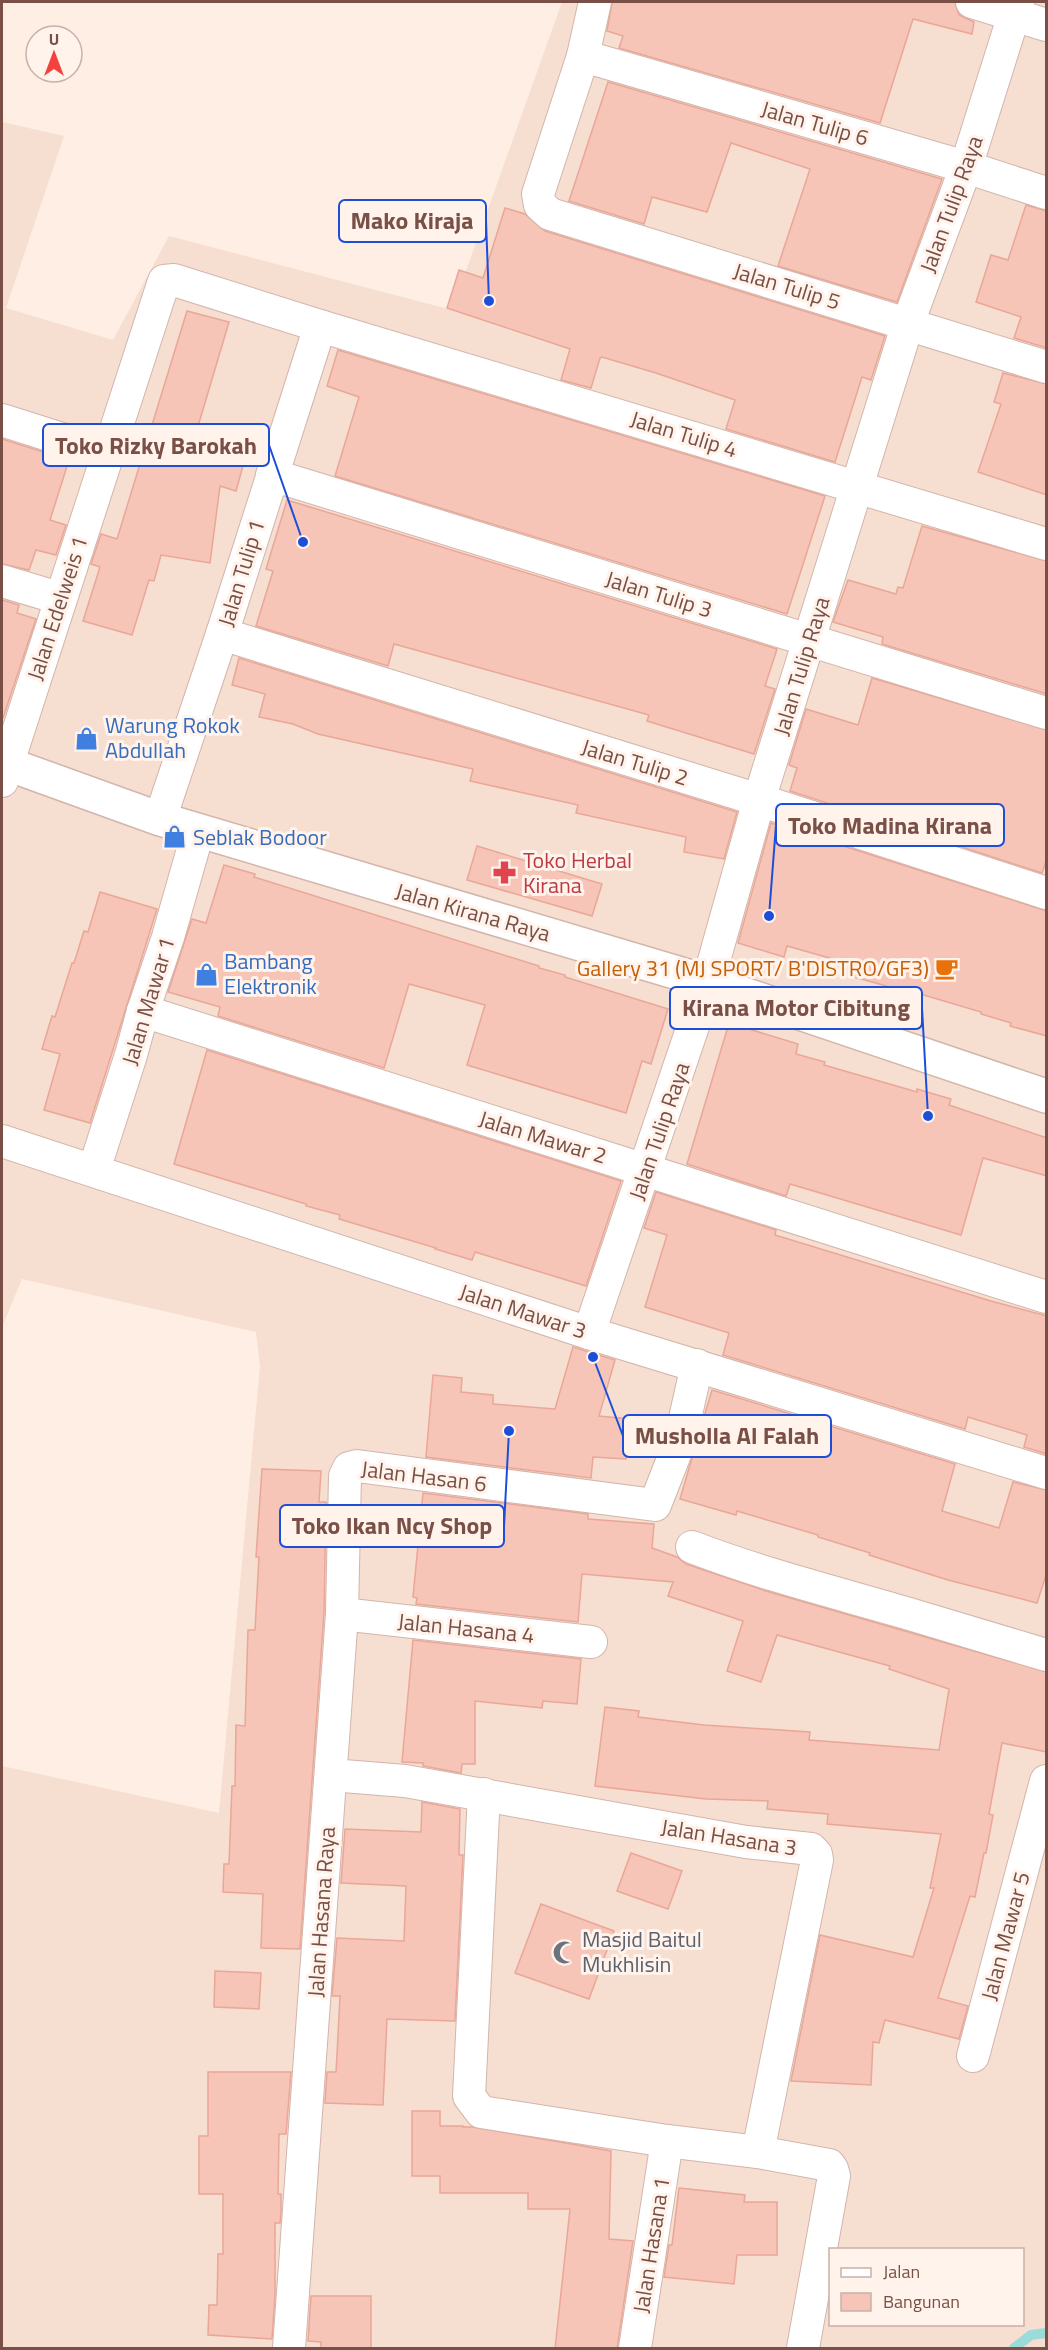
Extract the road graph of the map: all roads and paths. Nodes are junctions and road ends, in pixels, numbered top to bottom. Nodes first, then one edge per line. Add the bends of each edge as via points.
1 (595, 2) edge
2 (972, 2) edge
3 (1016, 8) edge
4 (1047, 25) edge
5 (583, 56) junction
6 (966, 167) junction
7 (1047, 193) edge
8 (908, 323) junction
9 (320, 326) junction
10 (1047, 368) edge
11 (2, 420) edge
12 (109, 454) junction
13 (272, 475) junction
14 (856, 485) junction
15 (1047, 544) edge
16 (2, 581) edge
17 (59, 598) junction
18 (222, 634) junction
19 (809, 640) junction
20 (1047, 713) edge
21 (3, 769) edge
22 (759, 800) junction
23 (160, 819) junction
24 (198, 832) junction
25 (1047, 893) edge
26 (708, 982) junction
27 (143, 1011) junction
28 (1047, 1096) edge
29 (2, 1141) edge
30 (646, 1169) junction
31 (94, 1170) junction
32 (1047, 1297) edge
33 (589, 1333) junction
34 (697, 1365) junction
35 (1047, 1473) edge
36 (345, 1476) joint
37 (692, 1547) dead end
38 (342, 1614) junction
39 (591, 1642) dead end
40 (1047, 1655) edge
41 (331, 1775) junction
42 (1047, 1781) edge
43 (484, 1794) junction
44 (973, 2056) dead end
45 (667, 2141) junction
46 (758, 2152) junction
47 (289, 2349) edge
48 (635, 2349) edge
49 (803, 2349) edge

1 - 5 street
2 - 3 street
3 - 4 street
3 - 6 street, Jalan Tulip Raya
5 - 6 street, Jalan Tulip 6
5 - 8 street, Jalan Tulip 5 via 538,194 540,206 550,214
6 - 7 street, Jalan Tulip 6
6 - 8 street, Jalan Tulip Raya
8 - 10 street, Jalan Tulip 5
8 - 14 street, Jalan Tulip Raya
9 - 12 street, Jalan Edelweis 1 via 174,280 164,281
9 - 13 street, Jalan Tulip 1
9 - 14 street, Jalan Tulip 4
11 - 12 street
12 - 17 street, Jalan Edelweis 1
13 - 18 street, Jalan Tulip 1
13 - 19 street, Jalan Tulip 3
14 - 15 street, Jalan Tulip 4
14 - 19 street, Jalan Tulip Raya
16 - 17 street
17 - 21 street, Jalan Edelweis 1
18 - 22 street, Jalan Tulip 2
18 - 23 street, Jalan Tulip 1
19 - 20 street, Jalan Tulip 3
19 - 22 street, Jalan Tulip Raya
21 - 23 street, Jalan Kirana Raya
22 - 25 street, Jalan Tulip 2
22 - 26 street, Jalan Tulip Raya
23 - 24 street, Jalan Kirana Raya
24 - 26 street, Jalan Kirana Raya
24 - 27 street, Jalan Mawar 1
26 - 28 street, Jalan Kirana Raya
26 - 30 street, Jalan Tulip Raya
27 - 30 street, Jalan Mawar 2
27 - 31 street, Jalan Mawar 1
29 - 31 street, Jalan Mawar 3
30 - 32 street, Jalan Mawar 2
30 - 33 street, Jalan Tulip Raya
31 - 33 street, Jalan Mawar 3
33 - 34 street, Jalan Mawar 3
34 - 35 street, Jalan Mawar 3
34 - 36 street, Jalan Hasan 6 via 681,1441 655,1505 357,1466 349,1468
36 - 38 street, Jalan Hasana Raya
37 - 40 street via 806,1586
38 - 39 street, Jalan Hasana 4
38 - 41 street, Jalan Hasana Raya
41 - 43 street, Jalan Hasana 3 via 405,1781
41 - 47 street, Jalan Hasana Raya
42 - 44 street, Jalan Mawar 5
43 - 45 street via 469,2096 481,2112
43 - 46 street, Jalan Hasana 3 via 746,1842 811,1849 816,1854
45 - 46 street
45 - 48 street, Jalan Hasana 1
46 - 49 street via 829,2164 834,2176

